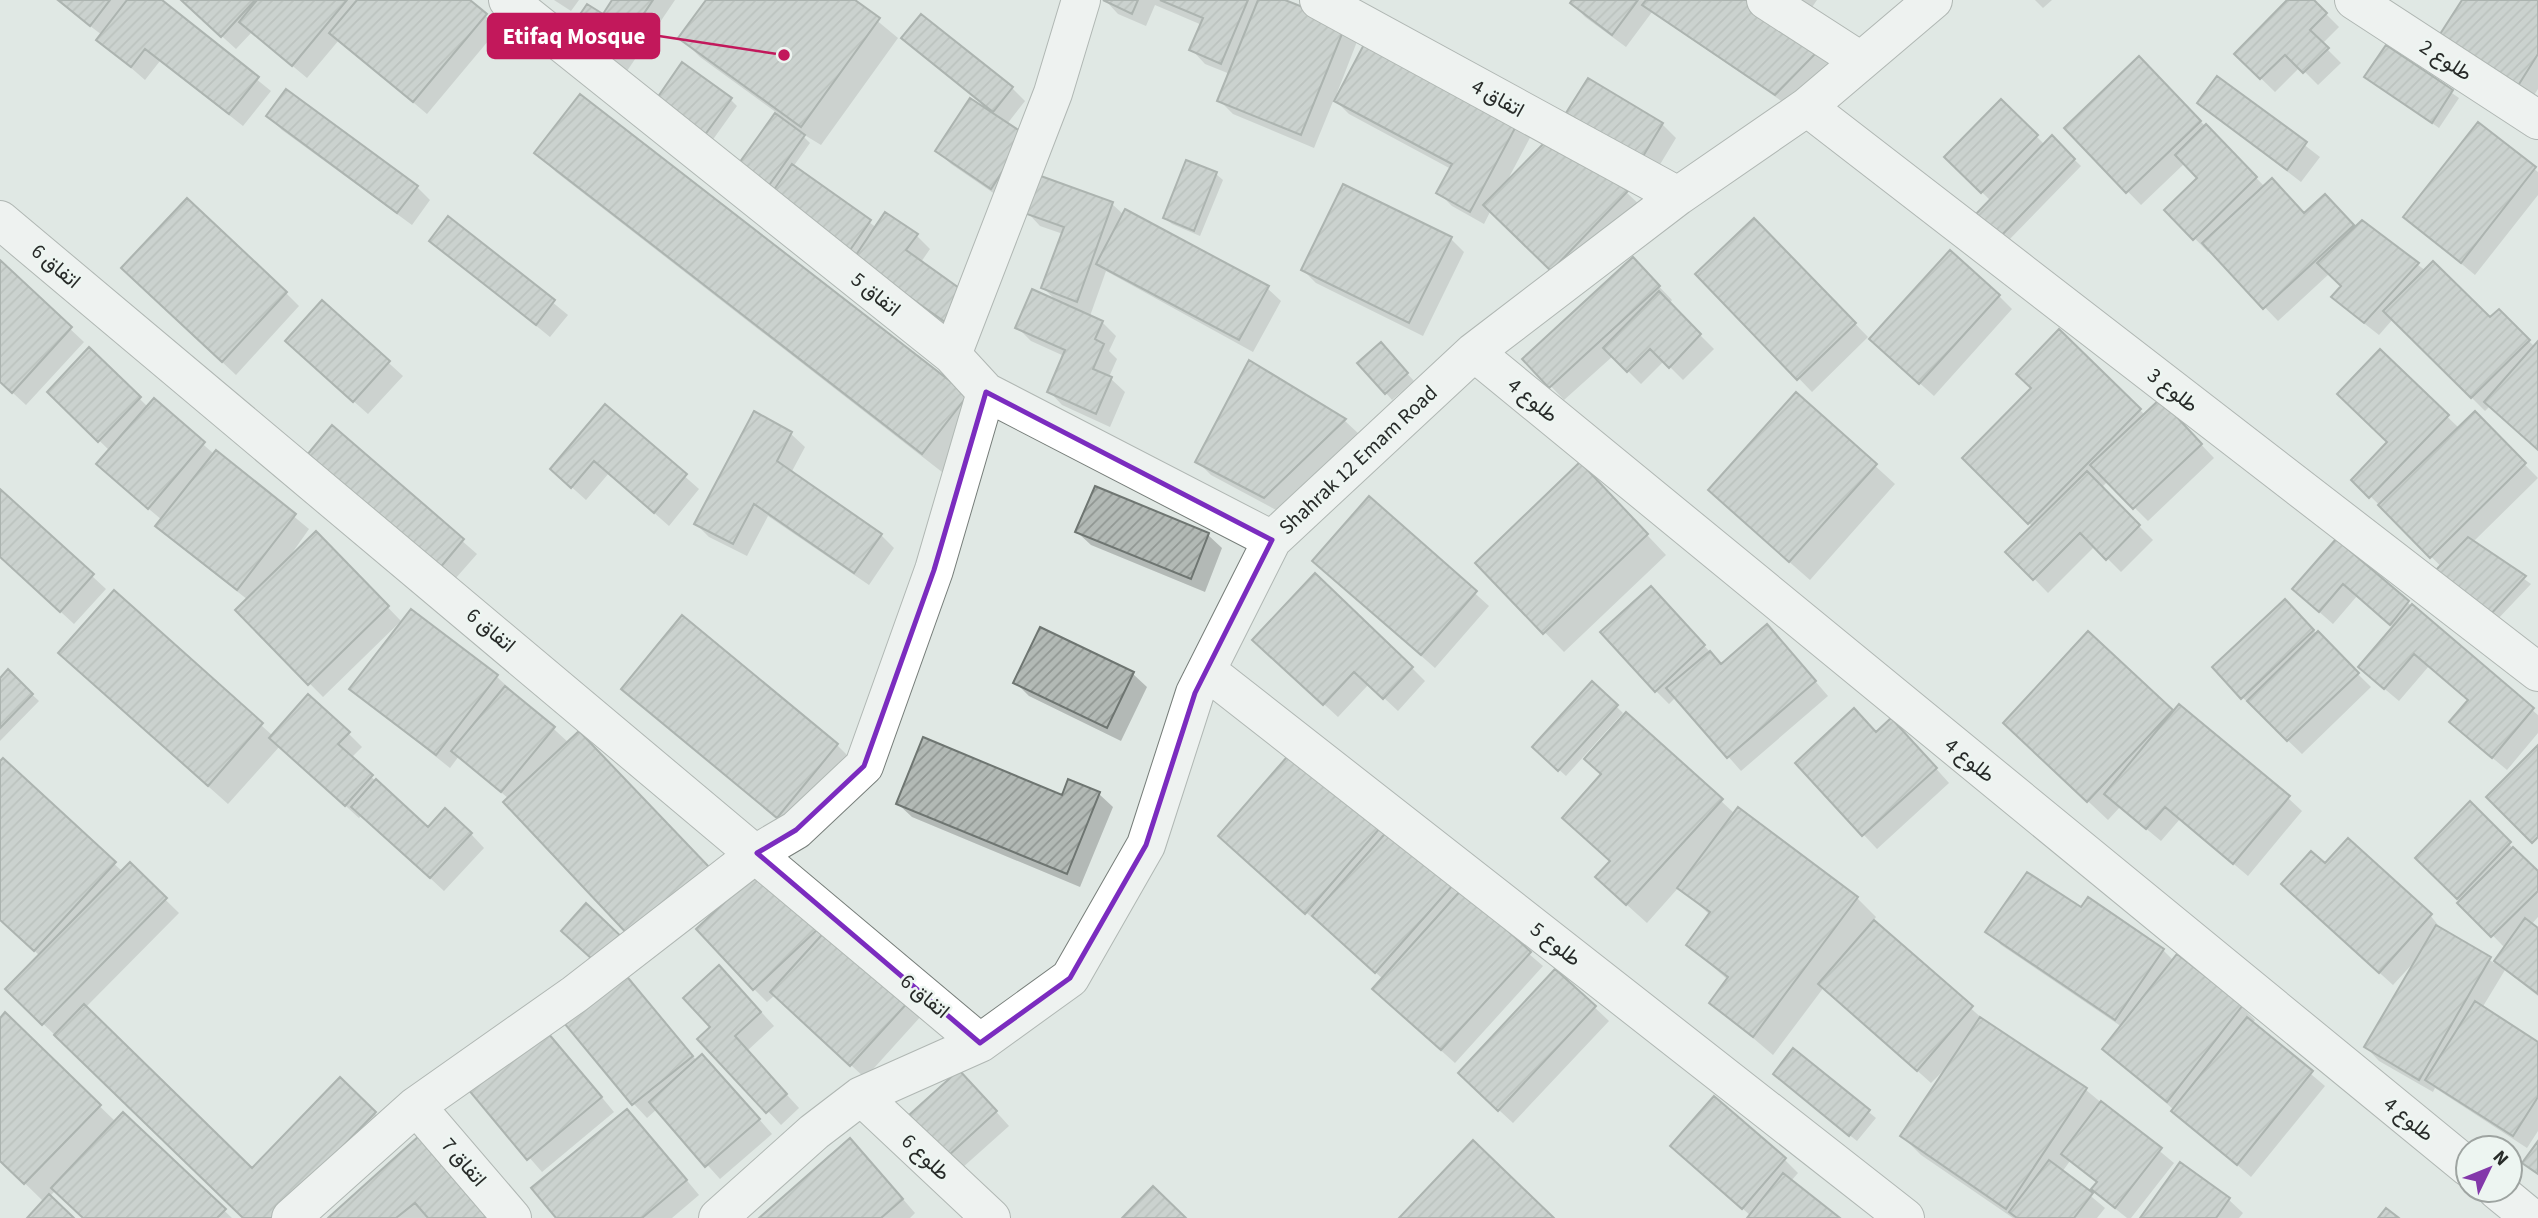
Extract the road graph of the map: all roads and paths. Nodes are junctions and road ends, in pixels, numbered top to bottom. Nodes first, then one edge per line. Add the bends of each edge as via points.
1 (508, 0) edge
2 (1082, 0) edge
3 (1319, 0) edge
4 (1766, 0) edge
5 (1933, 0) edge
6 (2354, 0) edge
7 (1859, 60) junction
8 (1807, 107) junction
9 (2538, 120) edge
10 (1678, 196) junction
11 (0, 220) edge
12 (1475, 352) junction
13 (952, 355) junction
14 (986, 392) junction
15 (1272, 540) junction
16 (1207, 670) junction
17 (2538, 672) edge
18 (757, 853) junction
19 (980, 1043) junction
20 (861, 1096) junction
21 (416, 1106) junction
22 (2454, 1156) edge
23 (2514, 1204) edge
24 (291, 1218) edge
25 (512, 1218) edge
26 (718, 1218) edge
27 (991, 1218) edge
28 (1905, 1218) edge
29 (2531, 1218) edge

1 - 13 street, اتفاق 5
2 - 13 street via 1053,93
3 - 10 street, اتفاق 4
4 - 7 street
5 - 7 street, Shahrak 12 Emam Road
6 - 9 street, طلوع 2
7 - 8 street, Shahrak 12 Emam Road
8 - 10 street, Shahrak 12 Emam Road
8 - 17 street, طلوع 3
10 - 12 street, Shahrak 12 Emam Road
11 - 18 street, اتفاق 6
12 - 15 street, Shahrak 12 Emam Road
12 - 22 street, طلوع 4
13 - 14 street, اتفاق 5
14 - 15 street, اتفاق 5
14 - 18 street via 934,570 864,766 796,830
15 - 16 street, Shahrak 12 Emam Road
16 - 19 street, Shahrak 12 Emam Road via 1195,693 1146,845 1070,978
16 - 28 street, طلوع 5
18 - 19 street, اتفاق 6
18 - 21 street via 575,994
19 - 20 street, Shahrak 12 Emam Road
20 - 26 street, Shahrak 12 Emam Road
20 - 27 street, طلوع 6
21 - 24 street
21 - 25 street, اتفاق 7
23 - 29 street

